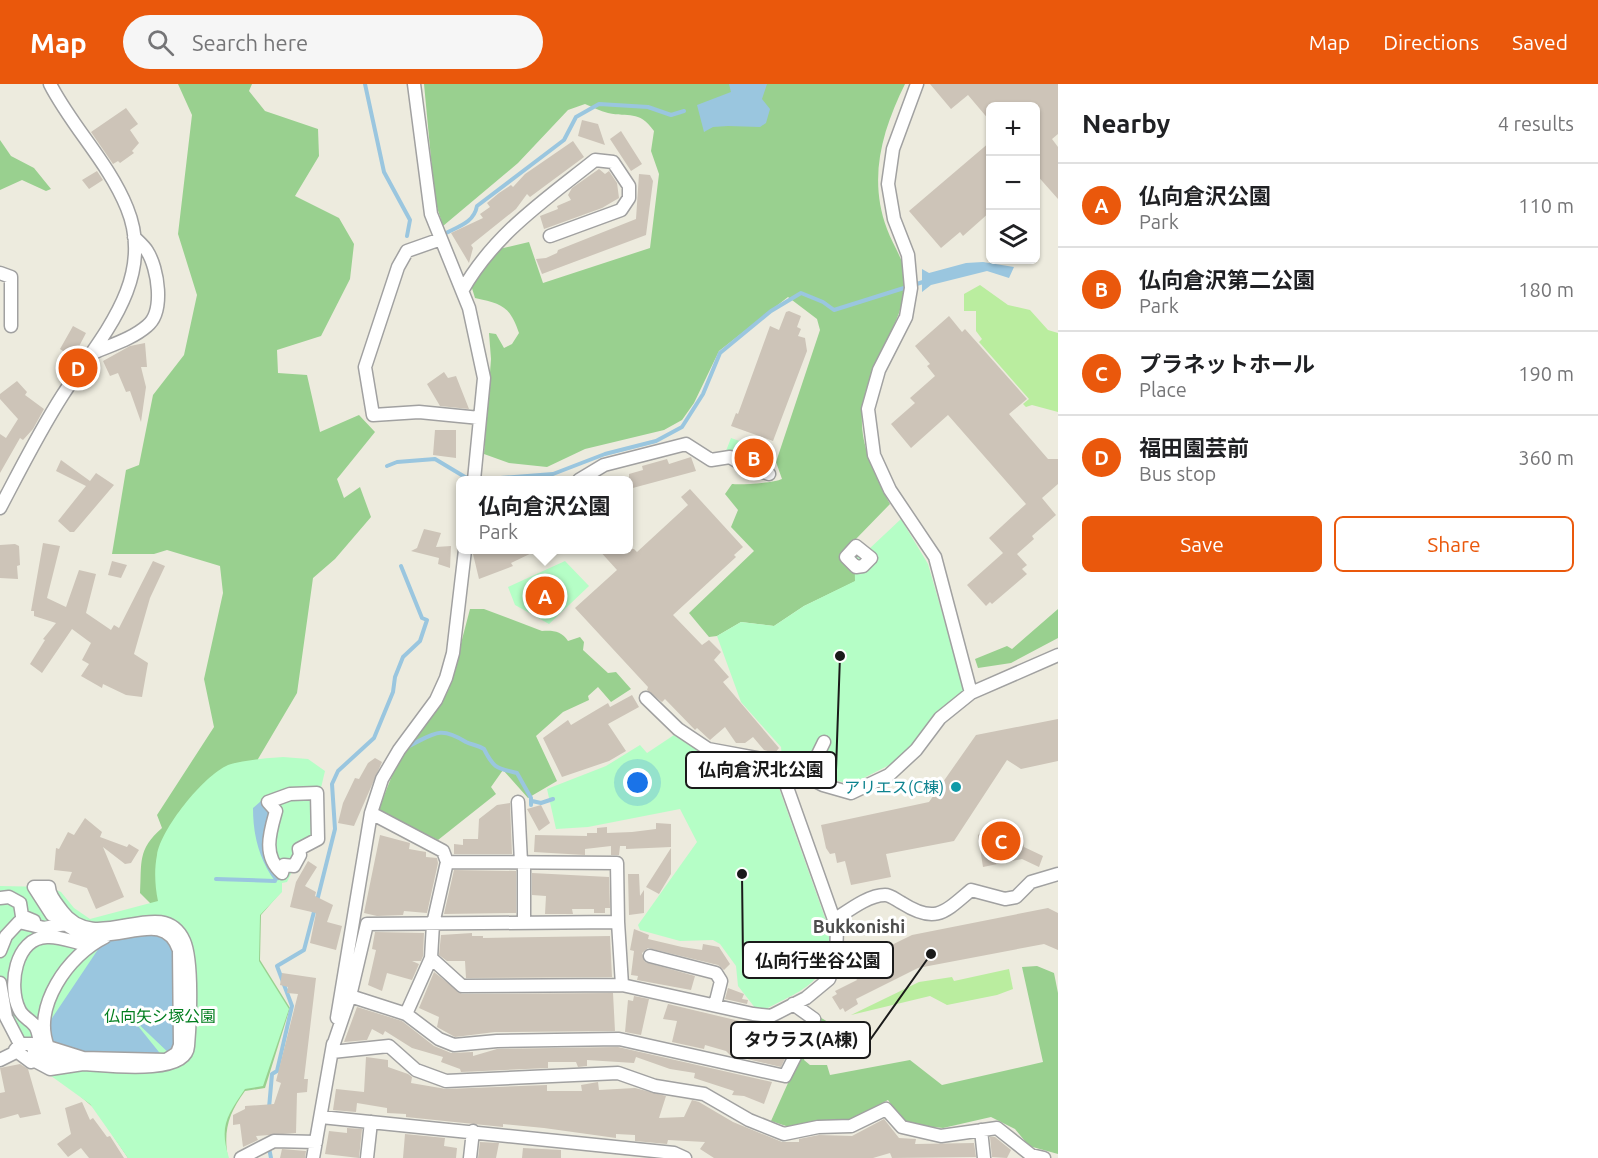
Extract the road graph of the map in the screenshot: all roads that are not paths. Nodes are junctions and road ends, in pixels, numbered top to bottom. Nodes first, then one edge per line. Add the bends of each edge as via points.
1 (51, 84) edge
2 (414, 84) edge
3 (917, 84) edge
4 (550, 236) dead end
5 (134, 237) junction
6 (441, 238) junction
7 (0, 273) edge
8 (462, 291) junction
9 (11, 326) dead end
10 (93, 353) junction
11 (480, 418) junction
12 (769, 474) dead end
13 (474, 476) edge
14 (586, 476) edge
15 (0, 508) edge
16 (464, 554) edge
17 (1058, 655) edge
18 (971, 693) junction
19 (646, 699) dead end
20 (824, 742) dead end
21 (778, 762) junction
22 (807, 777) junction
23 (272, 799) joint
24 (518, 801) dead end
25 (371, 813) junction
26 (447, 862) junction
27 (523, 862) junction
28 (1058, 874) edge
29 (0, 898) edge
30 (61, 920) junction
31 (834, 920) junction
32 (525, 922) junction
33 (618, 922) junction
34 (433, 924) junction
35 (91, 935) junction
36 (105, 937) junction
37 (0, 951) edge
38 (650, 956) dead end
39 (431, 958) junction
40 (0, 983) edge
41 (622, 985) junction
42 (350, 996) junction
43 (794, 1004) junction
44 (715, 1005) junction
45 (406, 1014) junction
46 (18, 1048) junction
47 (333, 1049) junction
48 (0, 1060) edge
49 (80, 1062) junction
50 (321, 1117) junction
51 (371, 1122) junction
52 (981, 1130) junction
53 (472, 1131) junction
54 (316, 1142) junction
55 (242, 1158) edge
56 (313, 1158) edge
57 (368, 1158) edge
58 (470, 1158) edge
59 (685, 1158) edge
60 (984, 1158) edge
61 (1044, 1158) edge

1 - 5 street via 113,180 127,208
2 - 6 street via 431,214
3 - 18 street via 893,149 888,184 894,219 908,255 911,284 906,317 879,370 868,409 874,455 890,490 935,557
4 - 8 street via 621,210 629,198 629,186 612,162 595,160 514,223 490,248
5 - 10 street via 131,283 119,312
5 - 10 street via 147,251 154,269 156,307 150,325
6 - 8 street
6 - 11 street via 407,251 398,267 365,368 374,415 419,412
7 - 9 street via 11,277
8 - 11 street via 484,378
10 - 15 street via 47,420
11 - 13 street
12 - 14 street via 730,457 711,460 686,444 604,465
16 - 25 street via 453,653 446,678 436,700 382,779
17 - 18 street
18 - 22 street via 940,718 916,750 889,776 851,793
19 - 21 street via 678,729 708,749
20 - 22 street
21 - 22 street
21 - 31 street
23 - 23 street via 317,793 318,839 299,849 294,866 284,865 282,873 267,846 276,811 268,802
24 - 27 street
25 - 26 street via 443,851
25 - 47 street
26 - 27 street
26 - 34 street
27 - 32 street
27 - 33 street via 617,863
28 - 31 street via 1031,882 1016,897 1005,899 971,890 945,912 928,916 889,895 877,896
29 - 30 street via 9,897 20,903 22,916 34,921
30 - 35 street via 76,933
30 - 37 street via 44,928 19,922 6,936
30 - 49 street via 35,902 34,887 49,887 49,893 66,916 97,930 145,921 167,923 178,930 188,954 188,1050 182,1058 167,1065
31 - 43 street via 836,958 829,979
32 - 33 street
32 - 34 street
33 - 41 street
34 - 39 street
34 - 42 street via 367,924
35 - 36 street
35 - 49 street via 91,940 84,944 49,936 38,939 26,950 14,973 13,991 19,1011 36,1026 42,1048
36 - 49 street via 68,967 44,1016 42,1033 48,1047
36 - 49 street via 155,928 176,939 180,1045 177,1053 166,1060
38 - 44 street via 716,973 721,981
39 - 41 street via 462,986
39 - 45 street
40 - 46 street via 6,1017
41 - 44 street
42 - 45 street
42 - 47 street
43 - 44 street via 771,1016
43 - 45 street via 814,1019 785,1076 620,1039 454,1045 439,1039
46 - 48 street
46 - 49 street via 15,1050 31,1062 50,1070
47 - 50 street
47 - 52 street via 389,1046 416,1070 446,1081 618,1072 655,1086 704,1094 749,1120 784,1134 851,1126 886,1109 902,1127 912,1130 941,1136
50 - 51 street
50 - 54 street
51 - 53 street
51 - 57 street
52 - 60 street
52 - 61 street via 997,1128 1031,1155
53 - 58 street
53 - 59 street via 674,1153
54 - 55 street via 270,1143
54 - 56 street

